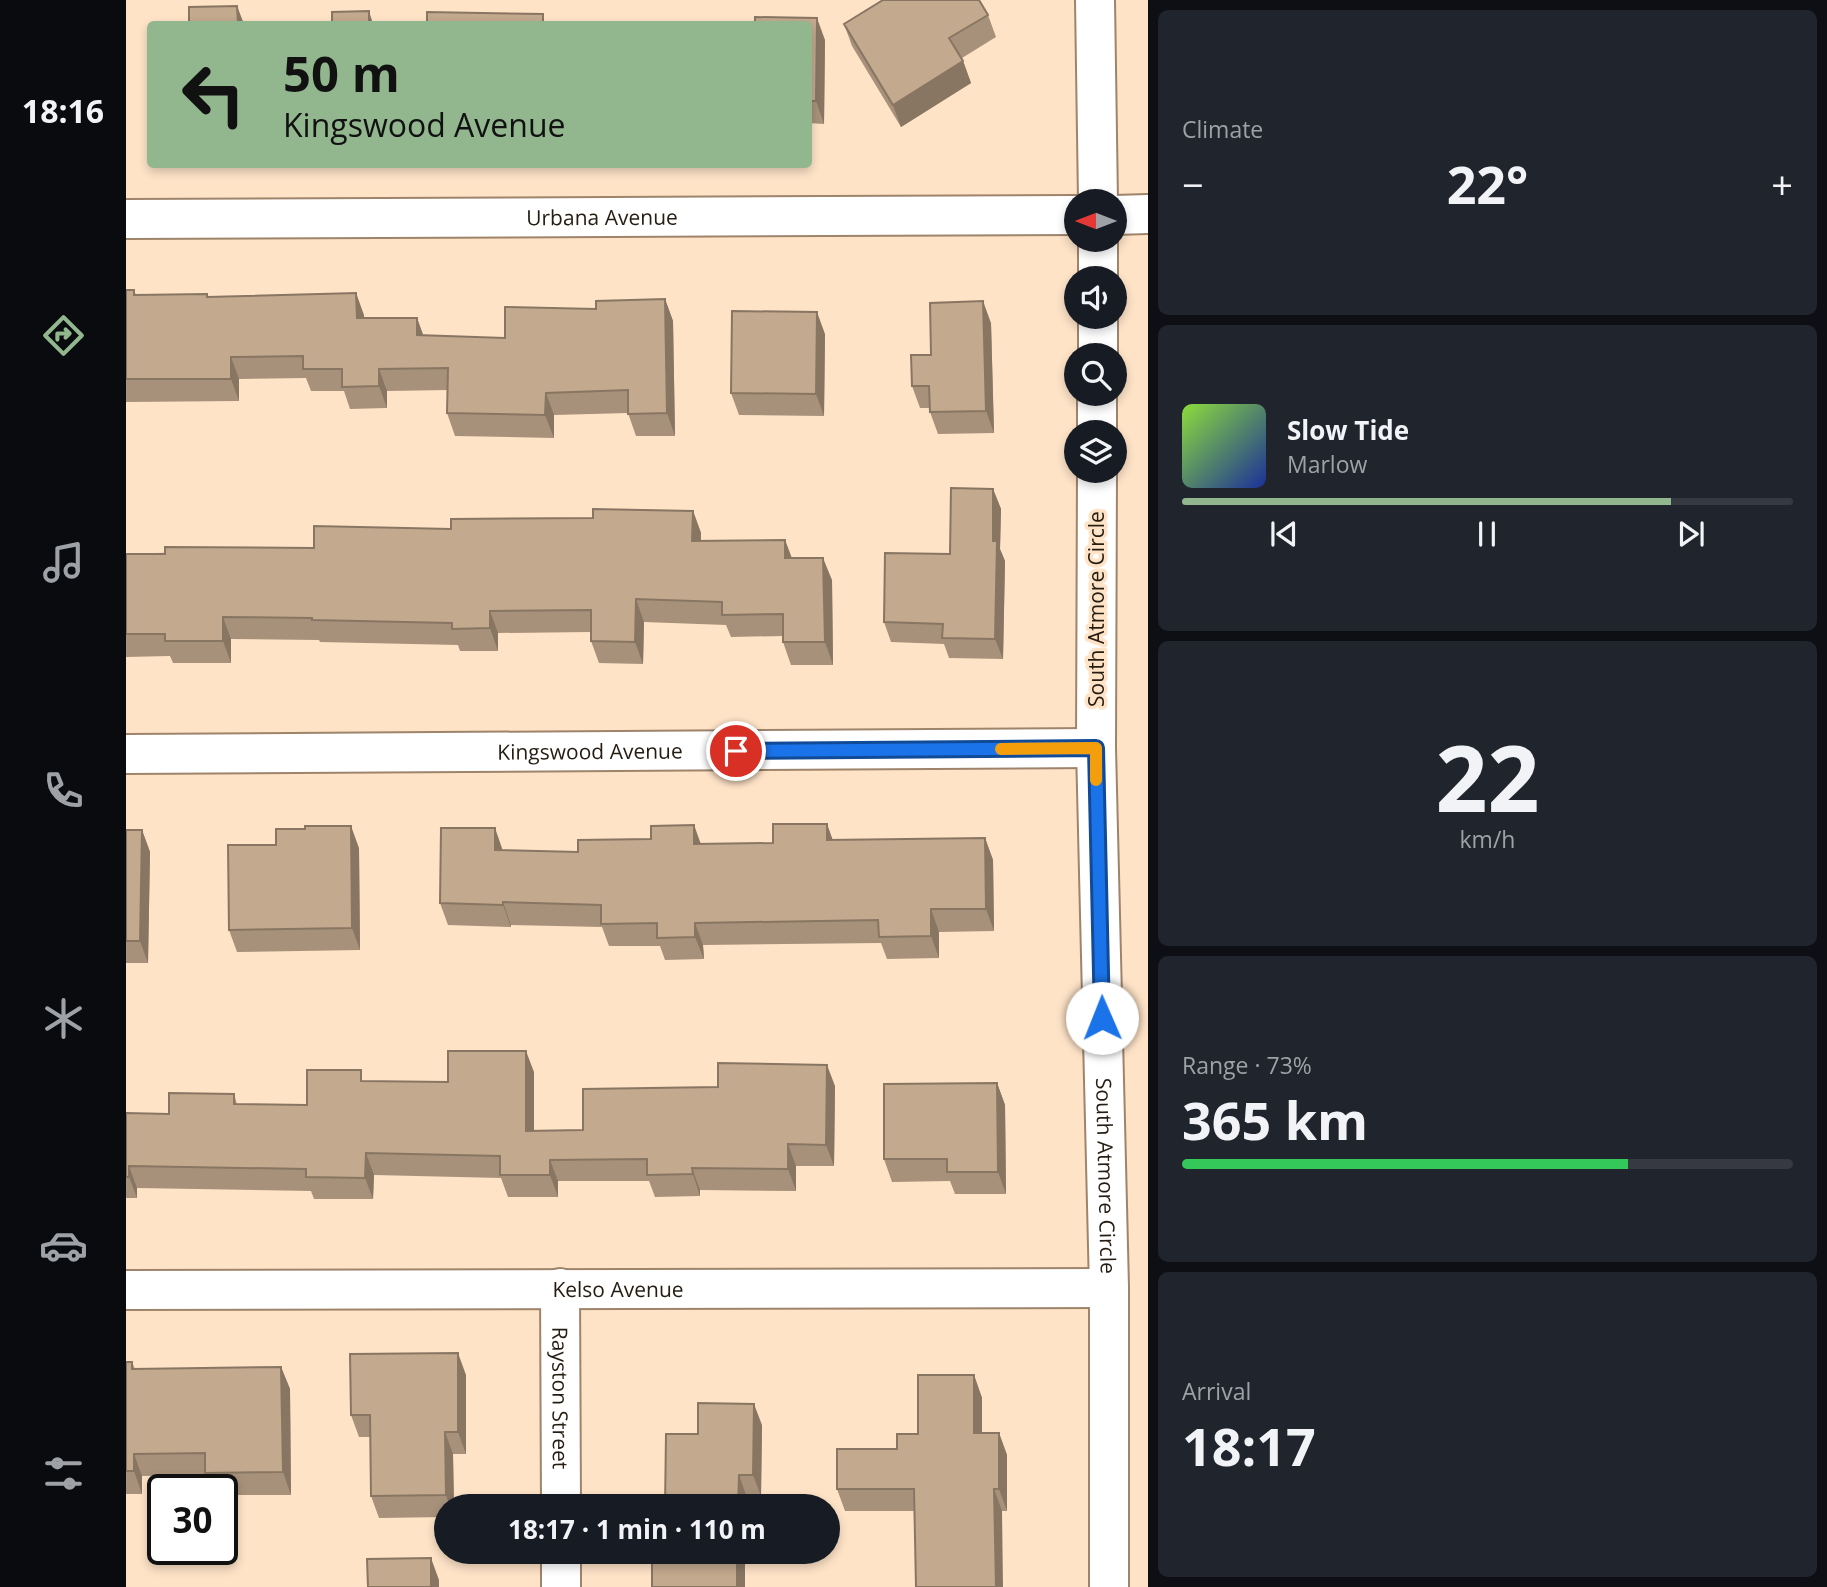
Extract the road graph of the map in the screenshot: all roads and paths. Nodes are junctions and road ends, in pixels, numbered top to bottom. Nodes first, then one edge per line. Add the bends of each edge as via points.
1 (1095, 0) edge
2 (1098, 189) edge
3 (1148, 214) edge
4 (1064, 215) edge
5 (1127, 215) edge
6 (126, 219) edge
7 (1097, 483) edge
8 (1096, 748) junction
9 (126, 754) edge
10 (560, 1288) junction
11 (1109, 1288) junction
12 (126, 1290) edge
13 (561, 1494) edge
14 (561, 1564) edge
15 (561, 1587) edge
16 (1109, 1587) edge

1 - 2 street
3 - 5 street
4 - 6 street, Urbana Avenue
7 - 8 street, South Atmore Circle
8 - 9 street, Kingswood Avenue
8 - 11 street, South Atmore Circle
10 - 11 street, Kelso Avenue
10 - 12 street, Kelso Avenue
10 - 13 street, Rayston Street
11 - 16 street, South Atmore Circle
14 - 15 street

